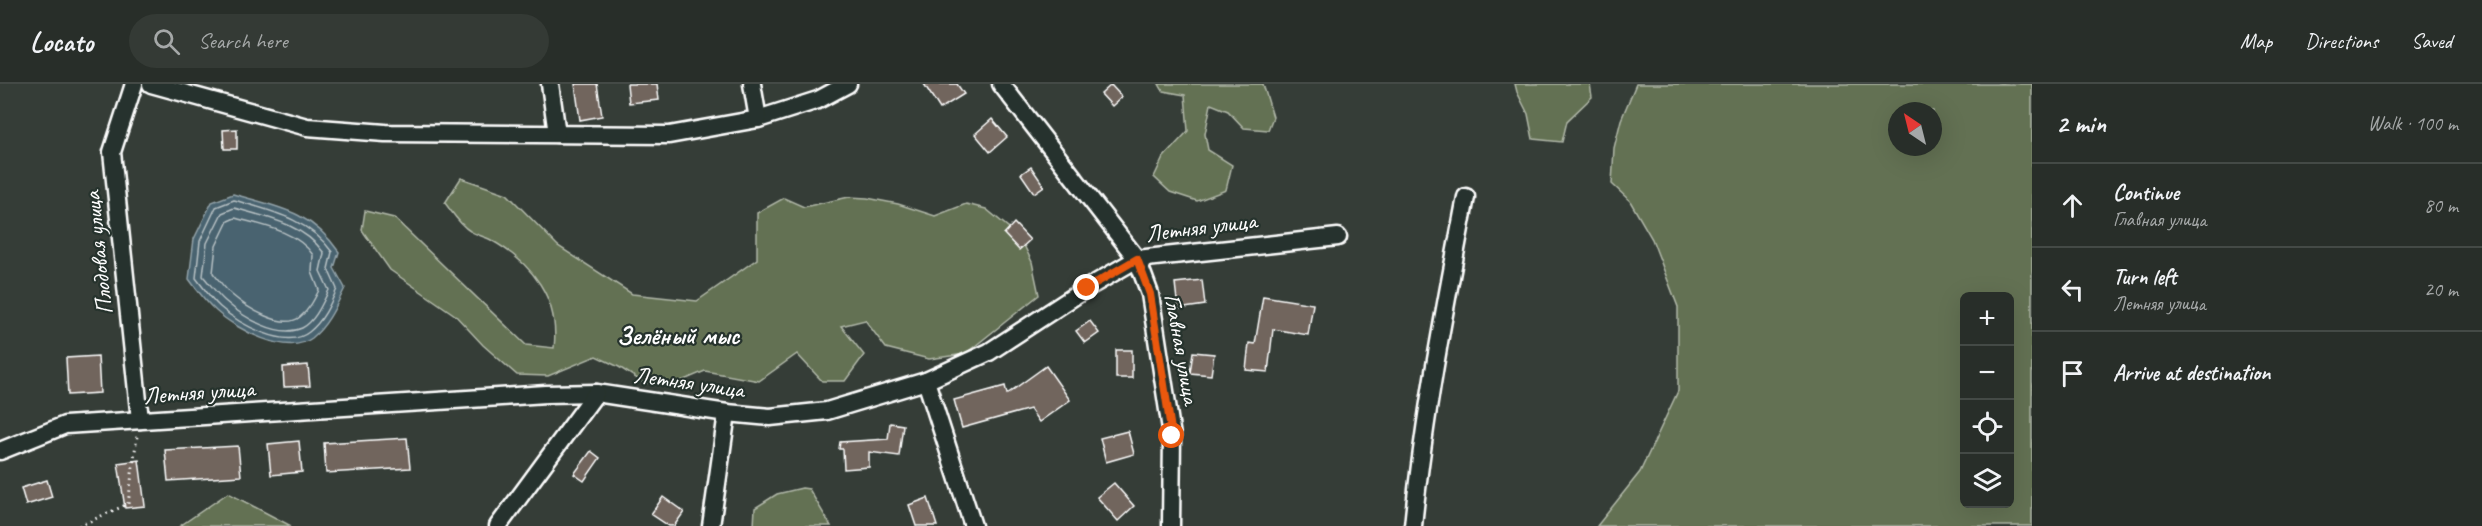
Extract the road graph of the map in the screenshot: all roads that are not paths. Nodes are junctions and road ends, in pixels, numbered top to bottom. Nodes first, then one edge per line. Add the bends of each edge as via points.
1 (134, 84) edge
2 (152, 84) edge
3 (550, 84) edge
4 (752, 84) edge
5 (848, 84) edge
6 (1001, 84) edge
7 (758, 119) junction
8 (557, 134) junction
9 (1466, 197) dead end
10 (1338, 237) dead end
11 (1137, 259) junction
12 (926, 381) junction
13 (596, 393) junction
14 (727, 413) junction
15 (140, 420) junction
16 (0, 451) edge
17 (498, 526) edge
18 (711, 526) edge
19 (973, 526) edge
20 (1171, 526) edge
21 (1413, 526) edge

1 - 15 street, Плодовая улица via 112,152
2 - 8 street via 307,127 385,133
3 - 8 street
4 - 7 street
5 - 7 street via 818,100
6 - 11 street, Главная улица
7 - 8 street via 669,135
9 - 21 street via 1434,361
10 - 11 street, Летняя улица
11 - 12 street, Летняя улица via 989,352
11 - 20 street, Главная улица via 1150,294 1172,436
12 - 14 street, Летняя улица via 827,411 770,417
12 - 19 street
13 - 14 street, Летняя улица
13 - 15 street, Летняя улица
13 - 17 street
14 - 18 street
15 - 16 street, Летняя улица via 65,425

